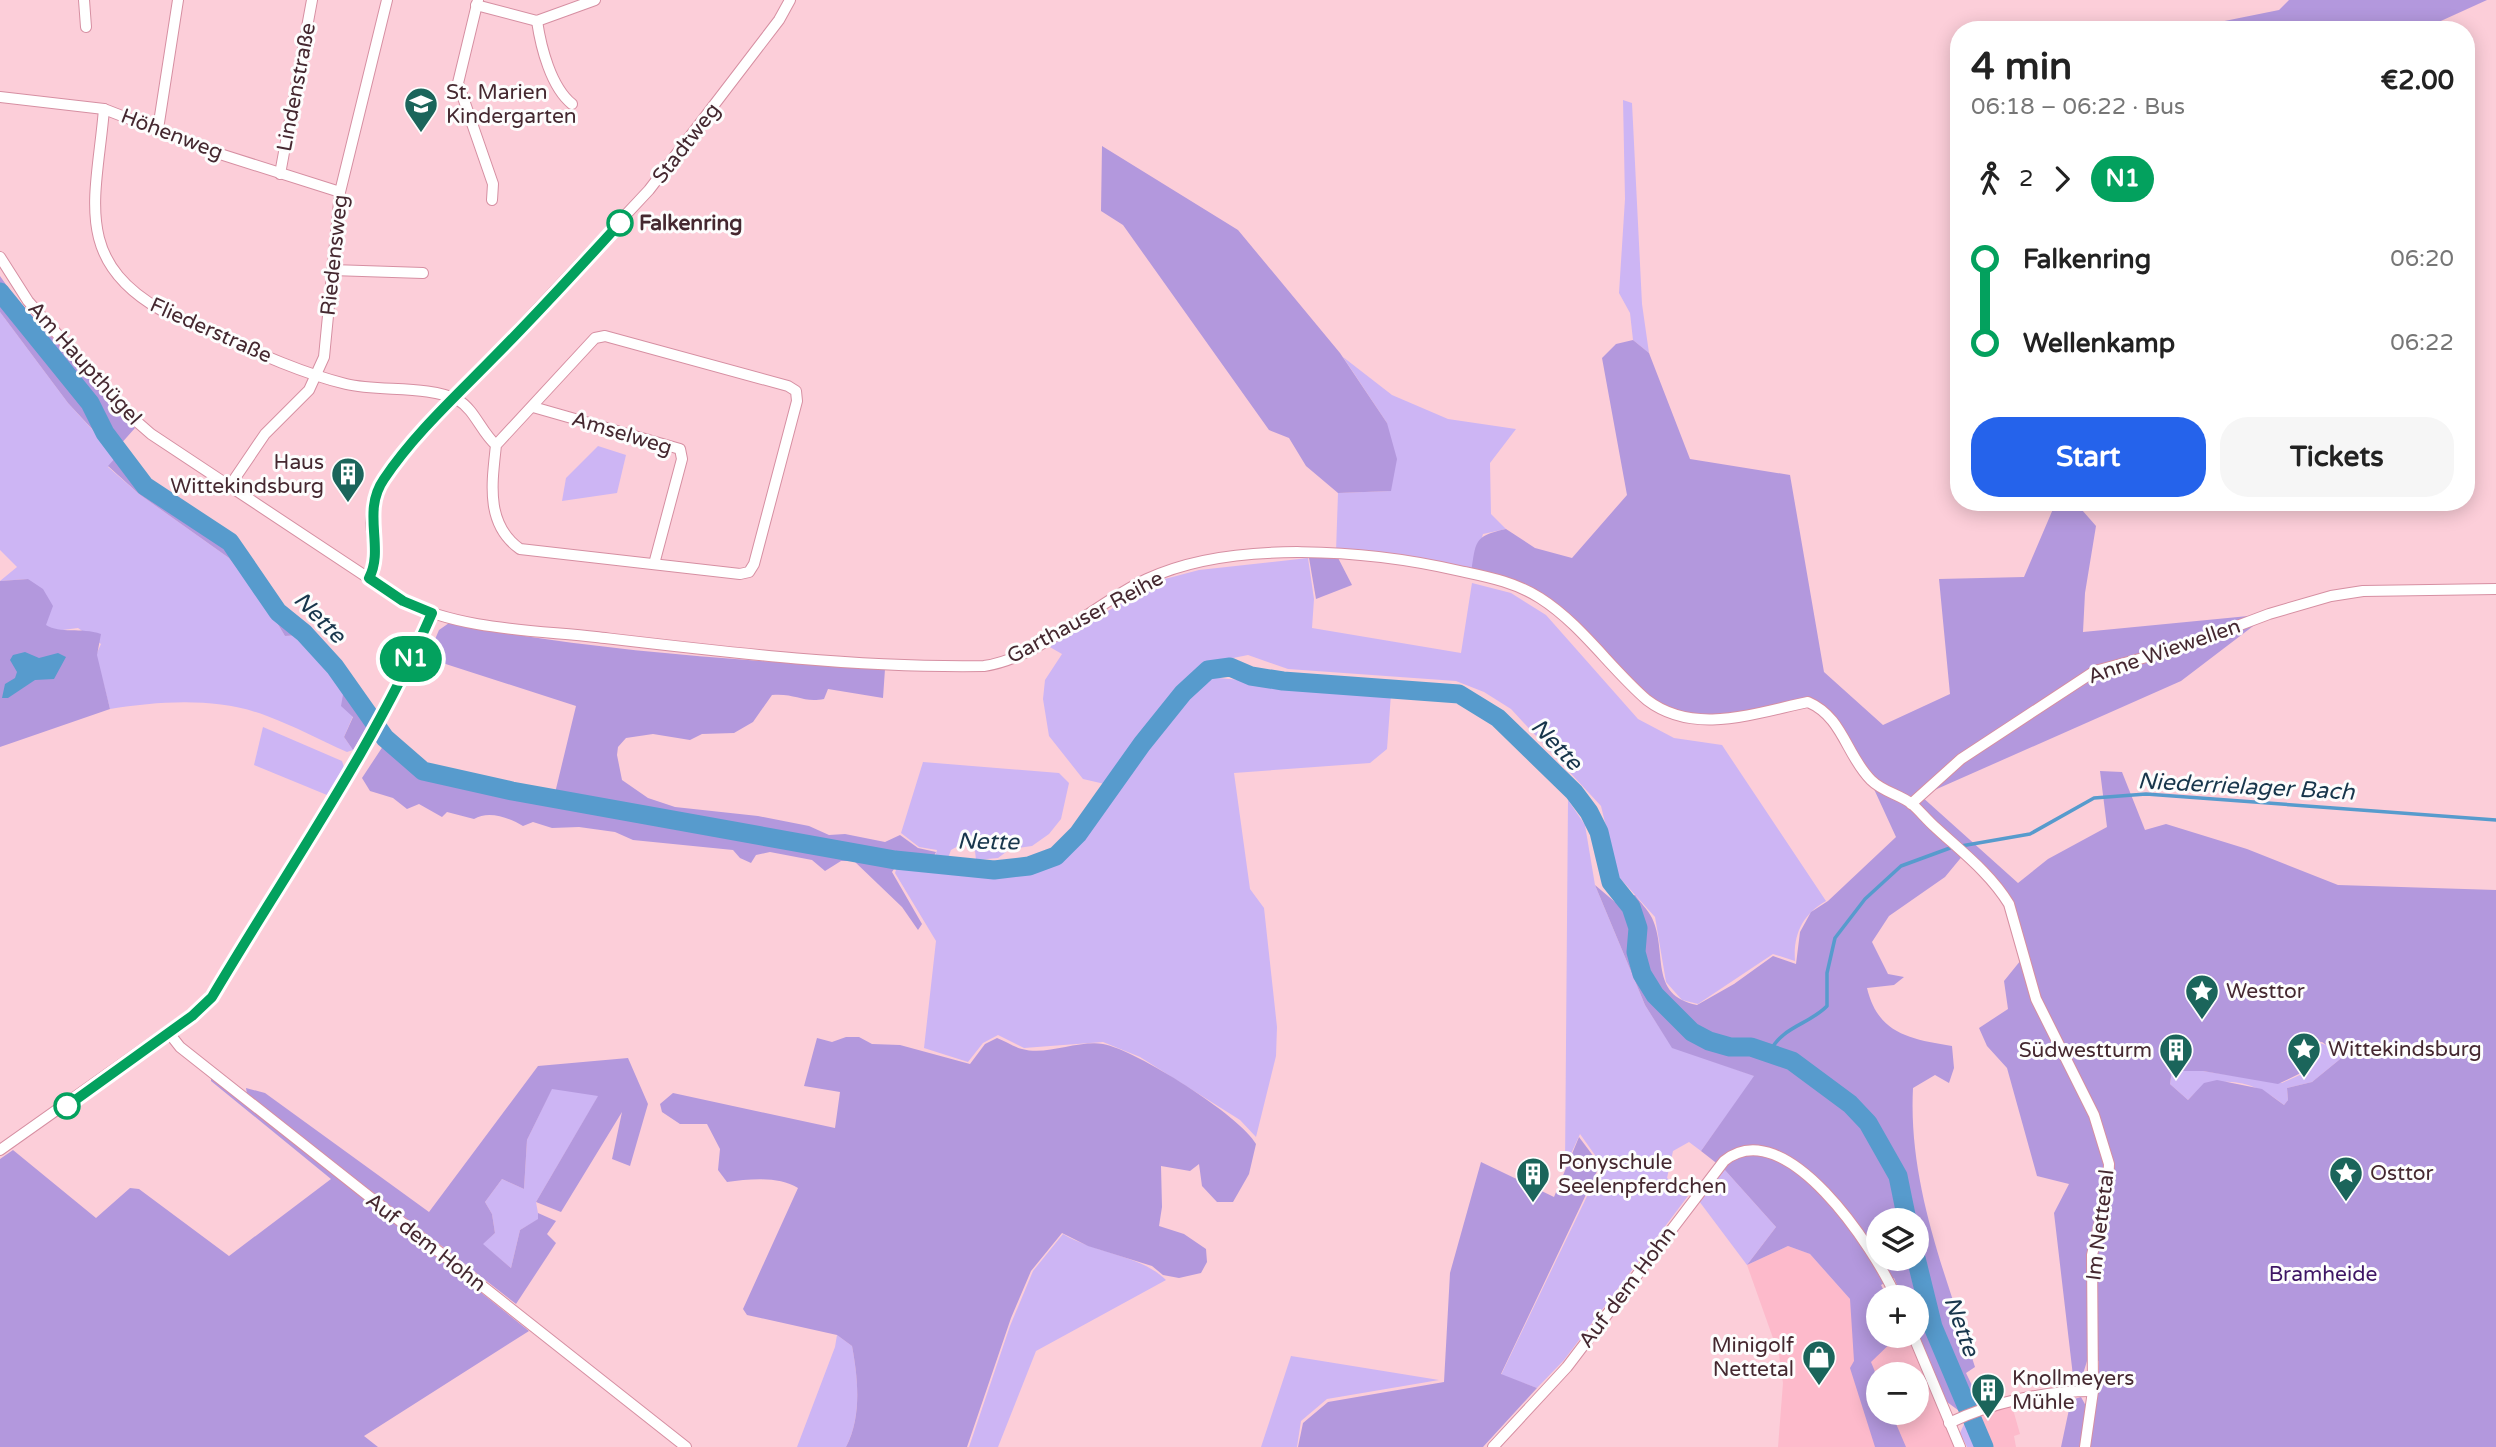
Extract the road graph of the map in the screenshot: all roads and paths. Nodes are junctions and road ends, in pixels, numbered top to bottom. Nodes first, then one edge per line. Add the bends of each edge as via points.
1 (84, 0) edge
2 (177, 0) edge
3 (312, 0) edge
4 (387, 0) edge
5 (595, 0) edge
6 (790, 0) edge
7 (477, 3) edge
8 (537, 21) junction
9 (86, 26) dead end
10 (0, 97) edge
11 (572, 104) dead end
12 (104, 108) junction
13 (158, 129) junction
14 (280, 174) junction
15 (340, 191) junction
16 (492, 200) dead end
17 (0, 257) edge
18 (332, 270) junction
19 (423, 273) dead end
20 (317, 375) junction
21 (454, 398) junction
22 (533, 407) junction
23 (496, 445) junction
24 (231, 484) junction
25 (654, 564) junction
26 (369, 578) junction
27 (2496, 589) edge
28 (432, 613) junction
29 (1911, 804) junction
30 (1925, 819) joint
31 (169, 1033) junction
32 (0, 1150) edge
33 (1889, 1285) edge
34 (1918, 1348) edge
35 (2093, 1391) junction
36 (1949, 1423) junction
37 (686, 1447) edge
38 (1493, 1447) edge
39 (1960, 1447) edge
40 (2085, 1447) edge

1 - 9 street
2 - 13 street
3 - 14 street, Lindenstraße
4 - 15 street, Riedensweg
5 - 8 street
6 - 21 street, Stadtweg via 649,190
7 - 8 street
7 - 16 street via 458,83 493,184
8 - 11 street via 560,95
10 - 12 street, Höhenweg
12 - 13 street, Höhenweg
12 - 20 street, Fliederstraße via 94,225 104,256 119,278 161,310
13 - 14 street, Höhenweg
14 - 15 street, Höhenweg
15 - 18 street, Riedensweg
17 - 24 street, Am Haupthügel via 28,301 127,413 151,434
18 - 19 street
18 - 20 street, Riedensweg via 324,356
20 - 21 street, Fliederstraße via 348,384
20 - 24 street, Riedensweg via 309,390 265,434
21 - 23 street
21 - 26 street, Stadtweg via 383,480 374,499 375,555
22 - 23 street
22 - 25 street, Amselweg via 680,449 682,459
22 - 25 street via 595,338 605,335 796,391 749,572
23 - 25 street via 495,519 512,543 532,552
24 - 26 street, Am Haupthügel
26 - 28 street, Am Haupthügel via 403,601
27 - 29 street, Anne Wiewellen via 2363,591 2331,596 2176,649 2095,671 1961,759
28 - 29 street, Garthauser Reihe via 506,627 720,652 984,666 1016,656 1159,574 1216,560 1319,551 1358,554 1446,568 1524,589 1557,611 1647,700 1676,717 1722,719 1808,702 1838,725 1869,778
28 - 31 street via 368,741 212,997
29 - 30 street, Garthauser Reihe
30 - 35 street, Im Nettetal via 1989,876 2009,904 2036,999 2105,1144 2108,1187 2092,1255
31 - 32 street
31 - 37 street, Auf dem Hohn via 180,1047
33 - 38 street, Auf dem Hohn via 1870,1250 1823,1189 1770,1152 1746,1149 1724,1161 1567,1367
34 - 36 street
35 - 36 street via 2011,1401
35 - 40 street, Im Nettetal
36 - 39 street

